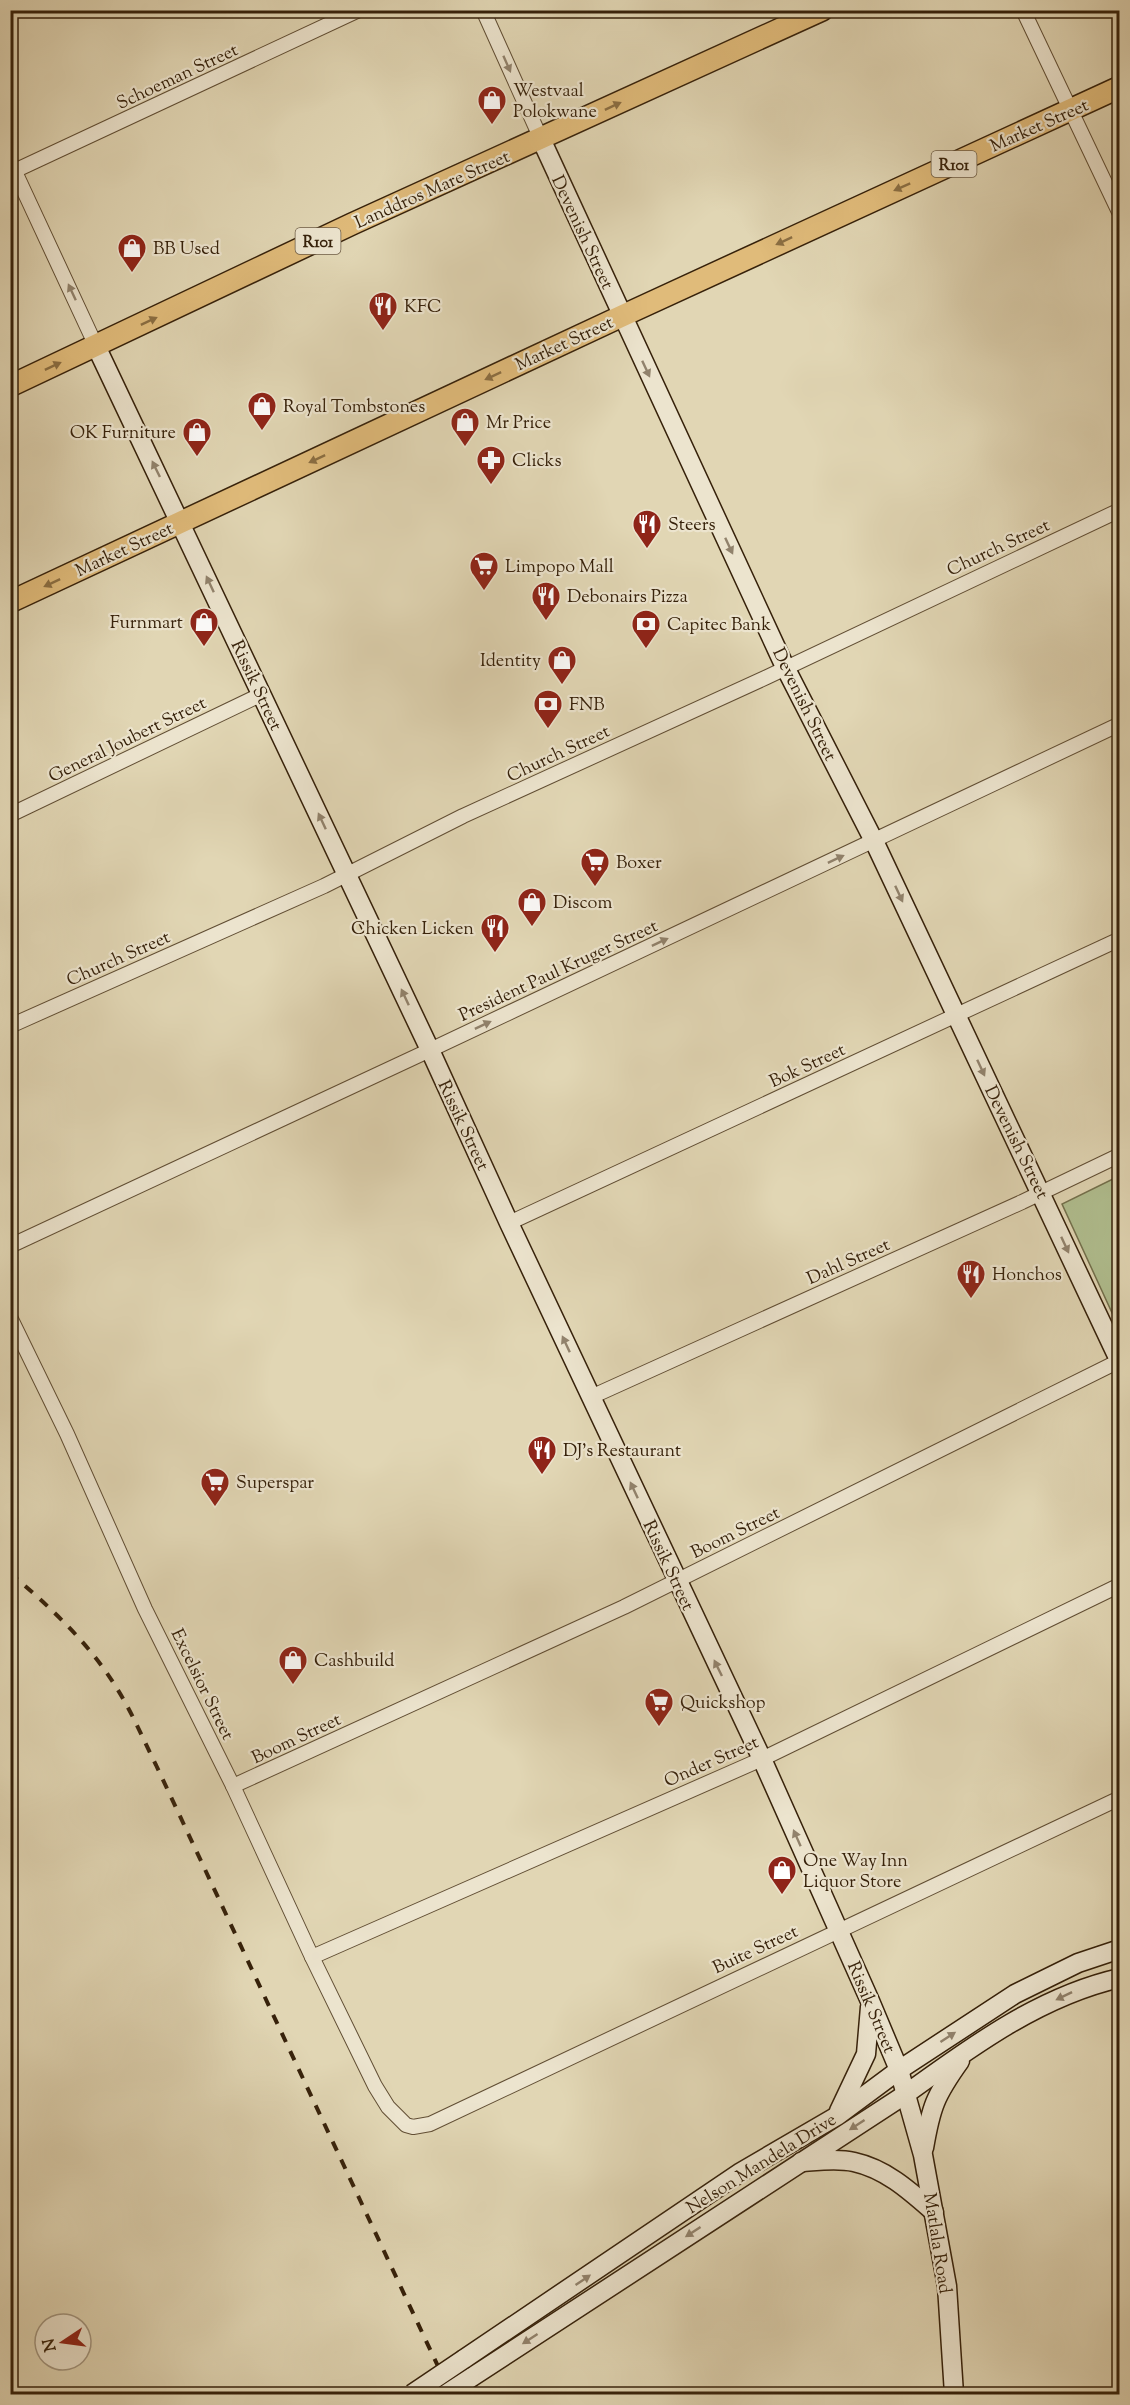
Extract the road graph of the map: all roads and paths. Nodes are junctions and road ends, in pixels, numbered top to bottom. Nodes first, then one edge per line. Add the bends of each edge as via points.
1 (359, 10) edge
2 (483, 10) edge
3 (822, 10) edge
4 (1023, 10) edge
5 (1119, 87) edge
6 (1070, 111) junction
7 (541, 139) junction
8 (12, 169) edge
9 (1119, 214) edge
10 (622, 315) junction
11 (96, 346) junction
12 (10, 386) edge
13 (1119, 510) edge
14 (181, 522) junction
15 (10, 602) edge
16 (785, 667) junction
17 (260, 694) junction
18 (1119, 724) edge
19 (10, 815) edge
20 (874, 841) junction
21 (347, 874) junction
22 (1119, 939) edge
23 (955, 1015) junction
24 (10, 1026) edge
25 (430, 1050) junction
26 (1119, 1155) edge
27 (1041, 1192) junction
28 (509, 1223) junction
29 (10, 1246) edge
30 (10, 1317) edge
31 (1119, 1362) edge
32 (591, 1397) junction
33 (676, 1581) junction
34 (1119, 1585) edge
35 (762, 1759) junction
36 (233, 1786) junction
37 (1119, 1798) edge
38 (838, 1930) junction
39 (1119, 1949) edge
40 (312, 1958) junction
41 (1119, 1978) edge
42 (870, 2001) junction
43 (970, 2048) junction
44 (899, 2070) junction
45 (906, 2094) junction
46 (837, 2116) junction
47 (406, 2125) joint
48 (923, 2155) junction
49 (799, 2162) junction
50 (934, 2214) junction
51 (412, 2394) edge
52 (446, 2394) edge
53 (954, 2394) edge

1 - 8 street, Schoeman Street
2 -> 7 street, Devenish Street
7 -> 3 main road, Landdros Mare Street / R101
4 - 6 street
5 - 6 main road, Market Street / R101
6 - 9 street
6 -> 10 main road, Market Street / R101
7 - 10 main road, Devenish Street
11 -> 7 main road, Landdros Mare Street / R101
11 -> 8 street, Rissik Street
10 -> 14 main road, Market Street / R101
10 -> 16 main road, Devenish Street
12 -> 11 main road, Landdros Mare Street / R101
14 -> 11 main road, Rissik Street
13 - 16 street, Church Street
14 -> 15 main road, Market Street / R101
17 -> 14 main road, Rissik Street
16 - 20 main road, Devenish Street
16 - 21 street, Church Street
17 - 19 street, General Joubert Street
21 -> 17 main road, Rissik Street
18 - 20 street, President Paul Kruger Street
20 -> 23 main road, Devenish Street
25 -> 20 street, President Paul Kruger Street
21 - 24 street, Church Street
25 -> 21 main road, Rissik Street
22 - 23 street, Bok Street
23 -> 27 main road, Devenish Street
23 - 28 street, Bok Street
25 - 28 main road, Rissik Street
25 - 29 street, President Paul Kruger Street
26 - 27 street, Dahl Street
27 -> 31 main road, Devenish Street
27 - 32 street, Dahl Street
32 -> 28 main road, Rissik Street
30 - 36 street, Excelsior Street via 145,1608
31 - 33 street, Boom Street
33 -> 32 main road, Rissik Street
35 -> 33 main road, Rissik Street
33 - 36 street, Boom Street
34 - 35 street, Onder Street
38 -> 35 main road, Rissik Street
35 - 40 street, Onder Street
36 - 40 street, Excelsior Street
37 - 38 street, Buite Street
38 - 42 main road, Rissik Street
38 - 47 street, Buite Street via 430,2124
44 -> 39 main road, Nelson Mandela Drive via 1015,1994 1078,1963
40 - 47 street, Excelsior Street via 375,2086
41 -> 43 main road, Nelson Mandela Drive via 1077,1990
42 - 44 main road, Rissik Street
42 - 46 main road via 866,2054
43 - 45 main road, Nelson Mandela Drive
43 - 48 main road via 936,2097
44 - 45 main road, Rissik Street
44 - 46 main road, Nelson Mandela Drive
45 - 48 main road, Matlala Road
45 -> 49 main road, Nelson Mandela Drive
51 -> 46 main road, Nelson Mandela Drive, bridge via 741,2172
48 - 50 main road, Matlala Road
49 - 50 main road via 852,2161 869,2166 903,2185
49 -> 52 main road, Nelson Mandela Drive, bridge
50 - 53 main road, Matlala Road via 947,2286

